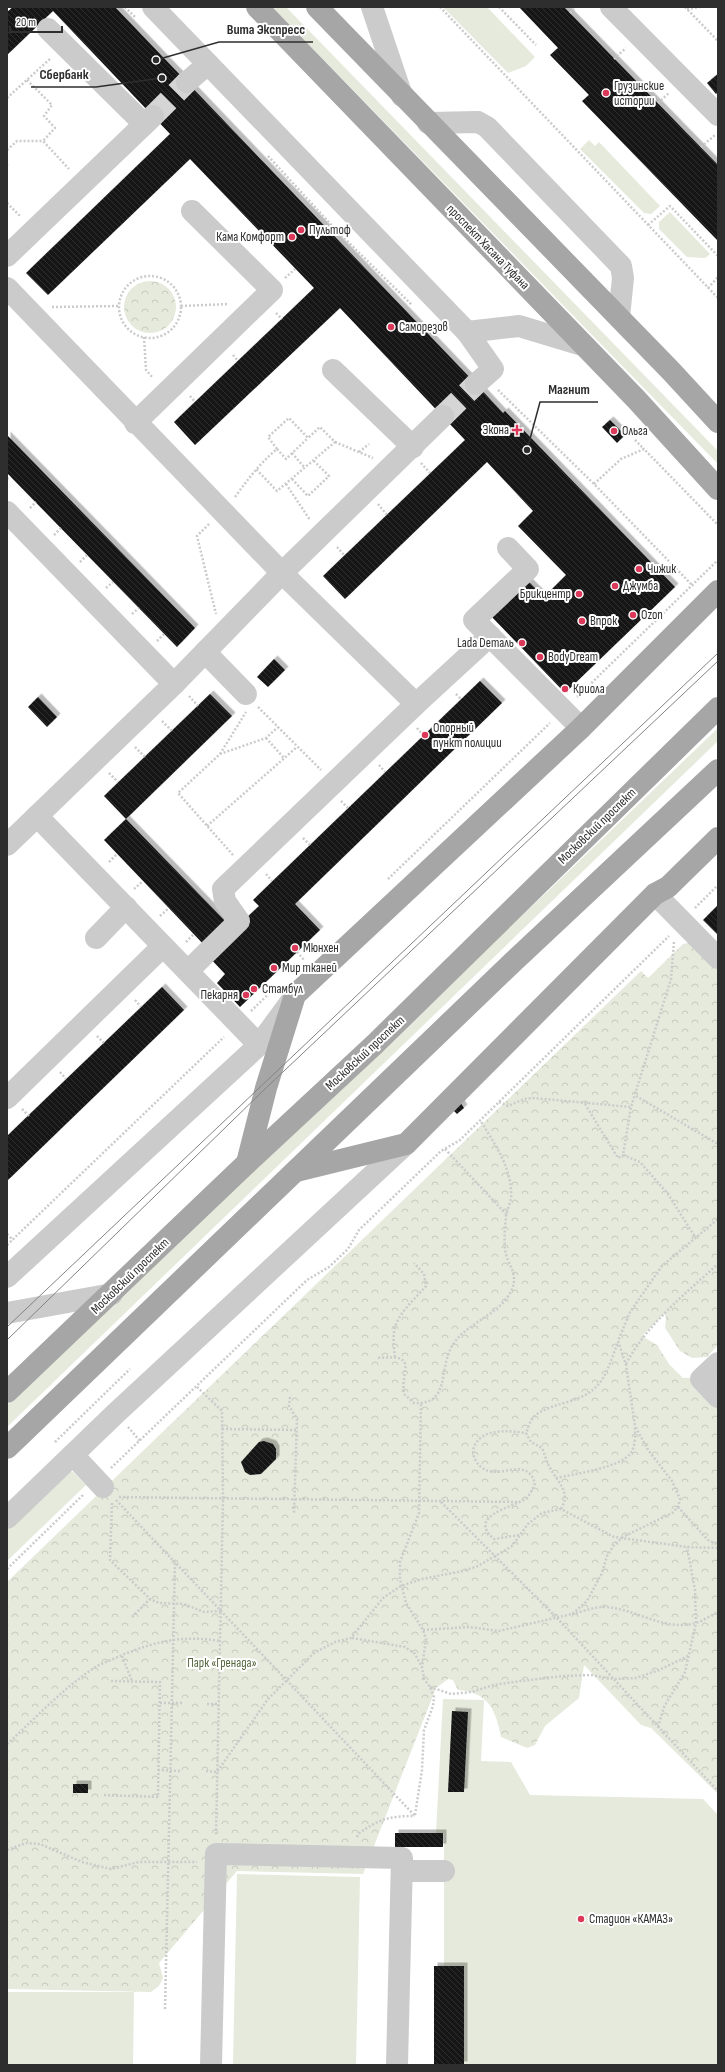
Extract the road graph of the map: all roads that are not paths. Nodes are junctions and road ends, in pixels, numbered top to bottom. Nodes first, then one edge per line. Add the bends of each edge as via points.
1 (153, 7) edge
2 (257, 7) edge
3 (317, 7) edge
4 (372, 7) edge
5 (611, 7) edge
6 (48, 29) dead end
7 (208, 64) junction
8 (187, 82) tunnel mouth
9 (402, 96) junction
10 (718, 115) edge
11 (428, 123) junction
12 (192, 211) dead end
13 (7, 256) edge
14 (7, 288) edge
15 (619, 317) junction
16 (467, 332) junction
17 (582, 344) junction
18 (333, 370) dead end
19 (476, 384) tunnel mouth
20 (443, 416) tunnel mouth
21 (718, 422) edge
22 (136, 423) junction
23 (412, 447) junction
24 (718, 489) edge
25 (7, 512) edge
26 (508, 548) dead end
27 (282, 573) junction
28 (718, 591) edge
29 (489, 628) junction
30 (205, 652) junction
31 (174, 684) junction
32 (251, 699) road end
33 (416, 704) junction
34 (718, 708) edge
35 (581, 728) junction
36 (718, 770) edge
37 (37, 816) junction
38 (718, 838) edge
39 (7, 845) edge
40 (655, 894) junction
41 (126, 907) junction
42 (96, 938) dead end
43 (163, 946) junction
44 (718, 958) edge
45 (188, 971) junction
46 (295, 996) junction
47 (259, 1045) junction
48 (7, 1098) edge
49 (406, 1144) junction
50 (246, 1163) junction
51 (295, 1171) junction
52 (7, 1277) edge
53 (112, 1294) junction
54 (7, 1313) edge
55 (718, 1363) edge
56 (7, 1392) edge
57 (718, 1397) edge
58 (7, 1448) edge
59 (73, 1454) junction
60 (105, 1488) road end
61 (7, 1518) edge
62 (402, 1871) junction
63 (444, 1871) dead end
64 (211, 2065) edge
65 (397, 2065) edge

1 - 7 street
2 - 17 main road, проспект Хасана Туфана
3 - 9 main road
4 - 9 street
5 - 10 street
6 - 13 street via 148,120
7 - 8 street
7 - 16 street
9 - 11 main road
11 - 15 main road
11 - 15 street via 478,122 487,126 620,266 623,278
12 - 22 street via 272,290
14 - 22 street
15 - 21 main road
16 - 17 street via 519,326
16 - 19 street via 493,369
17 - 24 main road, проспект Хасана Туфана
18 - 23 street
20 - 23 street
22 - 27 street
23 - 27 street
25 - 31 street
26 - 29 street via 528,569 519,582 474,620
27 - 30 street
27 - 33 street
28 - 35 main road
29 - 33 street
29 - 35 street
30 - 31 street
30 - 32 street
31 - 37 street
33 - 45 street via 223,889 225,901 239,921
34 - 50 main road, Московский проспект via 375,1044
35 - 46 main road
36 - 51 main road
37 - 39 street
37 - 41 street
38 - 40 main road via 668,887
40 - 44 street via 678,926
40 - 49 main road
41 - 42 street
41 - 43 street
43 - 45 street
43 - 48 street
45 - 47 street
46 - 47 street
46 - 50 main road
47 - 52 street
49 - 51 main road
49 - 59 street
50 - 53 main road, Московский проспект
51 - 58 main road
53 - 54 street
53 - 56 main road, Московский проспект
55 - 57 street via 701,1379
59 - 60 street
59 - 61 street
62 - 63 street
62 - 64 street via 402,1858 216,1858
62 - 65 street

